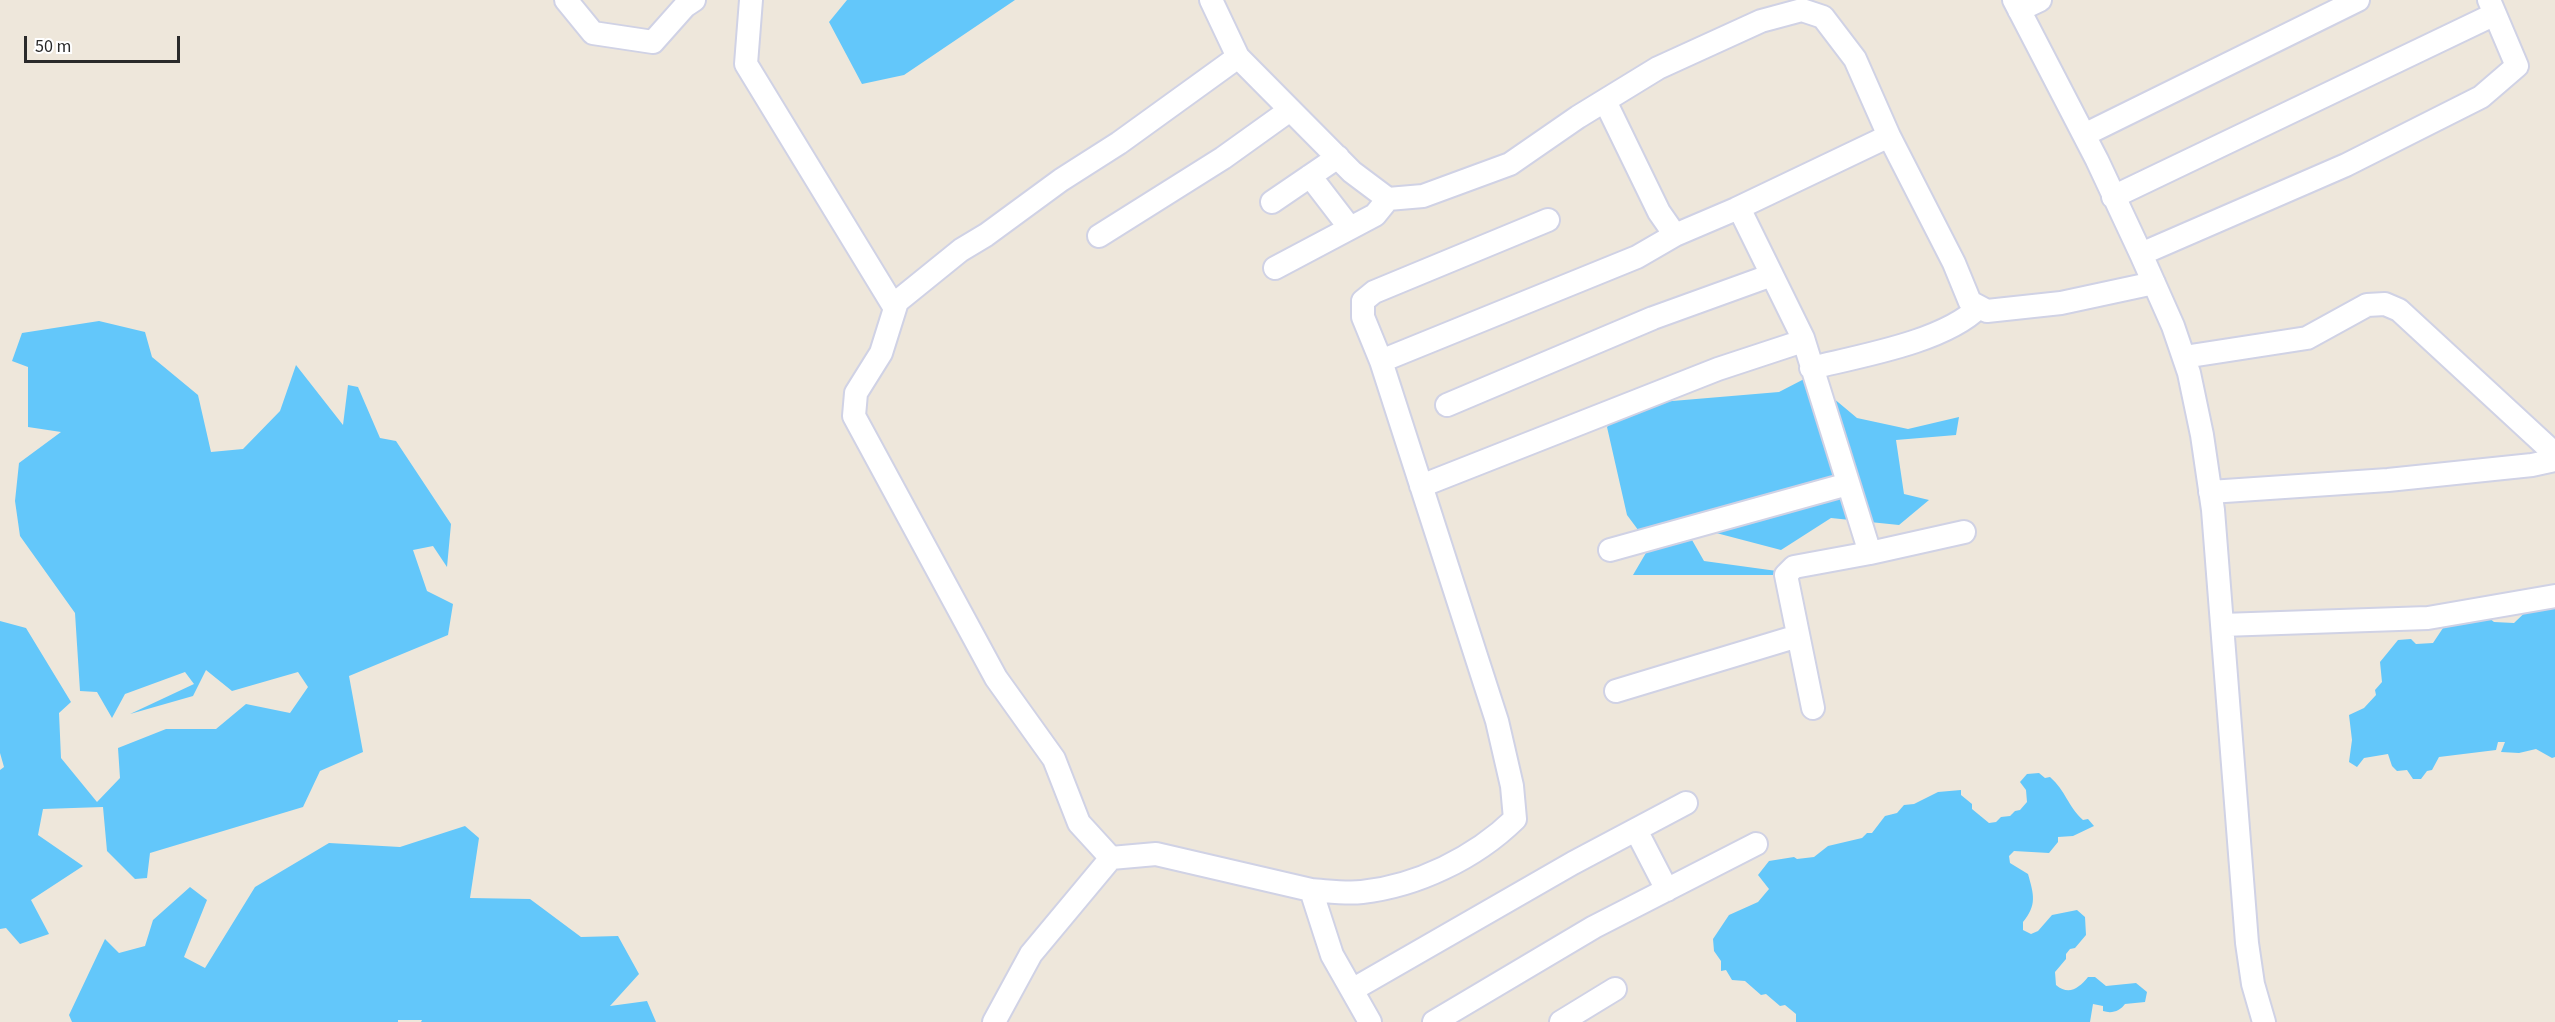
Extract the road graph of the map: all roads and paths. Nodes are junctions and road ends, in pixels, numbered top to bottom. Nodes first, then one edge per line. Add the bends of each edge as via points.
1 (566, 0) edge
2 (694, 0) edge
3 (751, 0) edge
4 (1211, 0) edge
5 (2040, 0) edge
6 (2358, 0) edge
7 (2016, 5) edge
8 (2492, 7) edge
9 (1238, 57) junction
10 (1605, 101) junction
11 (1290, 110) junction
12 (2084, 135) junction
13 (1889, 136) junction
14 (1338, 157) junction
15 (1310, 176) junction
16 (2113, 197) junction
17 (1388, 199) junction
18 (1272, 202) dead end
19 (1739, 208) junction
20 (1548, 220) dead end
21 (1350, 228) junction
22 (1099, 236) dead end
23 (1675, 236) junction
24 (2141, 254) junction
25 (1275, 268) dead end
26 (1772, 275) junction
27 (2154, 283) junction
28 (897, 302) junction
29 (1979, 307) junction
30 (1803, 341) junction
31 (2184, 357) junction
32 (1381, 361) junction
33 (1811, 368) junction
34 (1447, 405) dead end
35 (2555, 454) edge
36 (2555, 460) edge
37 (1848, 484) junction
38 (1421, 486) junction
39 (2210, 492) junction
40 (1964, 532) dead end
41 (1610, 550) dead end
42 (1870, 553) junction
43 (2555, 596) edge
44 (2222, 625) junction
45 (1798, 636) junction
46 (1616, 691) dead end
47 (1813, 708) dead end
48 (1686, 803) dead end
49 (1636, 830) junction
50 (1756, 844) dead end
51 (1111, 858) junction
52 (1311, 890) junction
53 (1667, 890) junction
54 (1615, 989) dead end
55 (1352, 990) junction
56 (994, 1022) edge
57 (1370, 1022) edge
58 (1434, 1022) edge
59 (1561, 1022) edge
60 (2264, 1022) edge

1 - 2 street via 593,33 653,42
3 - 28 street via 746,64 893,305
4 - 9 street
5 - 7 street
6 - 12 street
7 - 12 street
8 - 16 street
8 - 24 street via 2517,66 2481,97 2306,184
9 - 11 street
9 - 28 street via 962,250
10 - 13 street via 1658,68 1761,21 1802,10 1823,17 1855,59
10 - 17 street via 1510,164 1423,196
10 - 23 street via 1659,212
11 - 14 street
11 - 22 street via 1223,158
12 - 16 street
13 - 19 street
13 - 29 street via 1954,262 1970,302
14 - 15 street
14 - 17 street
15 - 18 street
15 - 21 street
16 - 24 street
17 - 21 street via 1375,215
19 - 23 street
19 - 26 street
20 - 32 street via 1374,292 1363,302 1363,317
21 - 25 street
23 - 32 street via 1567,287
24 - 27 street
26 - 30 street
26 - 34 street via 1653,318
27 - 29 street via 2061,303 1987,311
27 - 31 street
28 - 51 street via 880,353 856,393 854,416 996,678 1054,759 1079,823
29 - 33 street via 1954,326 1891,348
30 - 33 street
30 - 38 street via 1718,369
31 - 35 street via 2307,338 2367,305 2385,304 2399,310
31 - 39 street
32 - 38 street
33 - 37 street
36 - 39 street via 2388,480
37 - 41 street
37 - 42 street
38 - 52 street via 1497,721 1512,786 1515,819 1466,857 1406,884 1360,892
39 - 44 street
40 - 42 street
42 - 45 street via 1794,567 1786,575
43 - 44 street via 2428,618
44 - 60 street via 2247,943
45 - 46 street
45 - 47 street
48 - 49 street
49 - 53 street
49 - 55 street
50 - 53 street
51 - 52 street via 1156,854
51 - 56 street via 1031,954
52 - 55 street via 1332,955
53 - 58 street via 1594,927
54 - 59 street
55 - 57 street

